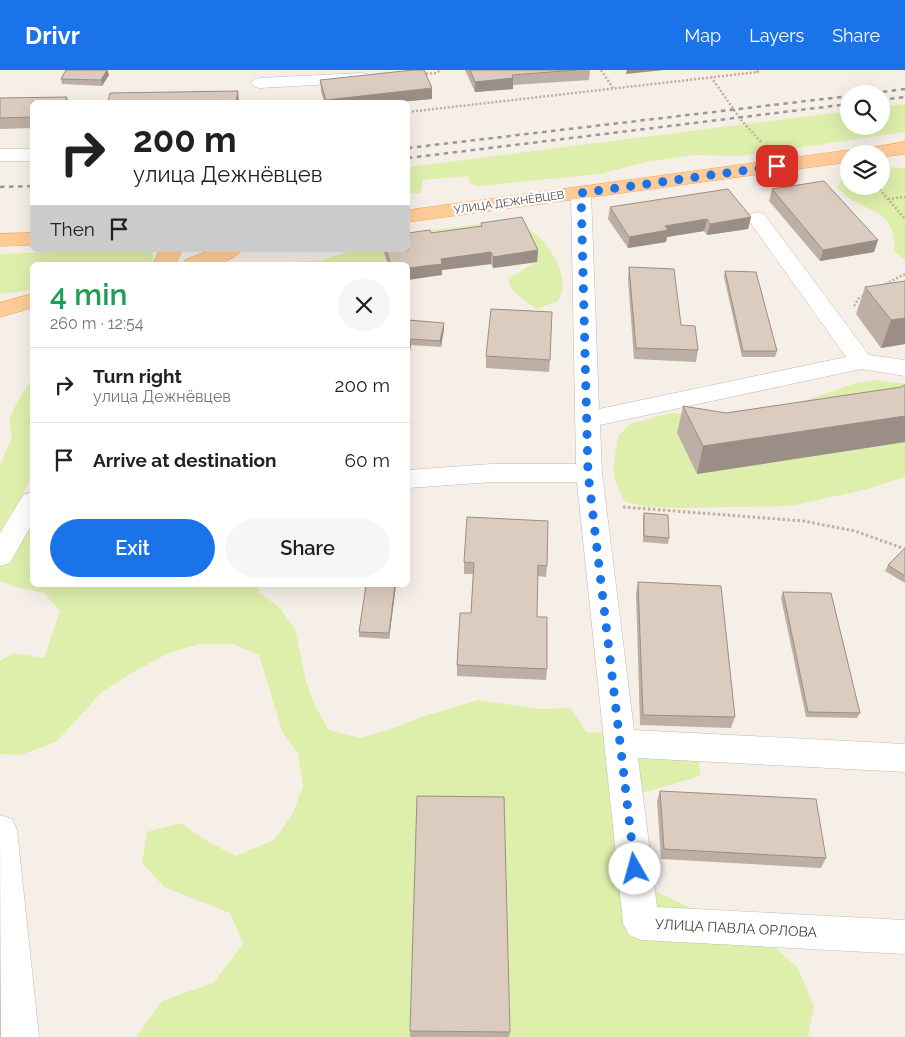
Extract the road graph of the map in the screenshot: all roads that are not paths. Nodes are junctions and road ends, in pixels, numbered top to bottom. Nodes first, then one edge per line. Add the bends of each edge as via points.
1 (262, 76) edge
2 (404, 76) edge
3 (255, 100) edge
4 (905, 148) edge
5 (890, 150) edge
6 (0, 155) edge
7 (30, 155) edge
8 (840, 157) edge
9 (581, 193) junction
10 (410, 216) edge
11 (757, 218) dead end
12 (30, 239) edge
13 (0, 240) edge
14 (226, 252) edge
15 (201, 262) edge
16 (30, 301) edge
17 (0, 302) edge
18 (30, 302) edge
19 (0, 310) edge
20 (862, 360) junction
21 (905, 368) edge
22 (586, 420) junction
23 (588, 473) junction
24 (410, 479) edge
25 (30, 508) edge
26 (0, 556) edge
27 (620, 743) junction
28 (905, 758) edge
29 (0, 830) edge
30 (905, 937) edge
31 (20, 1037) edge

1 - 2 street
1 - 3 street
4 - 5 main road
6 - 7 street
8 - 9 main road, УЛИЦА ДЕЖНЁВЦЕВ
9 - 10 main road, УЛИЦА ДЕЖНЁВЦЕВ
9 - 22 street, УЛИЦА ПАВЛА ОРЛОВА
11 - 20 street
12 - 13 main road
14 - 15 main road
16 - 17 main road
18 - 19 main road
20 - 21 street
20 - 22 street
22 - 23 street, УЛИЦА ПАВЛА ОРЛОВА
23 - 24 street via 492,473
23 - 27 street, УЛИЦА ПАВЛА ОРЛОВА
25 - 26 street
27 - 28 street
27 - 30 street, УЛИЦА ПАВЛА ОРЛОВА via 641,923
29 - 31 street

